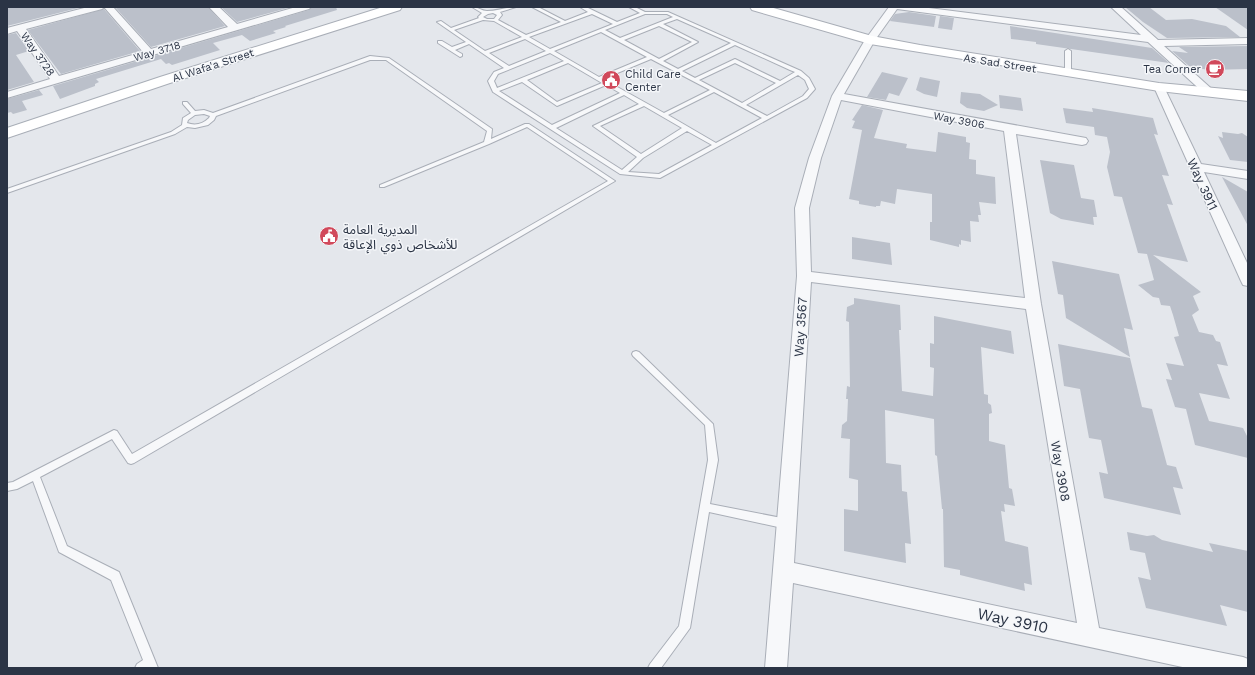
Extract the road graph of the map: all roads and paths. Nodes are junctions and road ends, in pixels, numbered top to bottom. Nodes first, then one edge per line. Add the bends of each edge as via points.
1 (99, 7) edge
2 (108, 7) edge
3 (214, 7) edge
4 (306, 7) edge
5 (396, 7) edge
6 (474, 7) edge
7 (514, 7) edge
8 (534, 7) edge
9 (582, 7) edge
10 (631, 7) edge
11 (673, 7) edge
12 (756, 7) edge
13 (894, 7) edge
14 (899, 7) edge
15 (1116, 7) edge
16 (376, 10) edge
17 (496, 12) junction
18 (592, 12) junction
19 (485, 13) junction
20 (644, 13) junction
21 (668, 14) junction
22 (677, 17) junction
23 (482, 19) junction
24 (495, 20) junction
25 (439, 22) dead end
26 (564, 22) junction
27 (617, 24) junction
28 (659, 24) junction
29 (20, 28) junction
30 (235, 28) junction
31 (450, 30) junction
32 (601, 30) junction
33 (7, 31) edge
34 (526, 36) junction
35 (620, 40) junction
36 (870, 40) junction
37 (1152, 41) junction
38 (1248, 41) edge
39 (440, 42) dead end
40 (470, 42) junction
41 (735, 43) junction
42 (452, 49) junction
43 (551, 50) junction
44 (1068, 50) dead end
45 (484, 52) junction
46 (149, 53) junction
47 (460, 55) dead end
48 (651, 57) junction
49 (569, 61) junction
50 (659, 61) junction
51 (508, 68) junction
52 (677, 71) junction
53 (799, 72) junction
54 (1068, 74) junction
55 (600, 78) junction
56 (524, 80) junction
57 (695, 80) junction
58 (57, 81) junction
59 (607, 83) junction
60 (780, 83) junction
61 (1159, 87) junction
62 (714, 90) junction
63 (495, 91) junction
64 (625, 92) junction
65 (1210, 93) junction
66 (7, 95) edge
67 (837, 96) junction
68 (1248, 96) edge
69 (185, 103) dead end
70 (644, 104) junction
71 (742, 105) junction
72 (194, 113) junction
73 (213, 115) junction
74 (664, 115) junction
75 (767, 118) junction
76 (30, 124) junction
77 (186, 125) junction
78 (551, 128) junction
79 (687, 128) junction
80 (7, 129) edge
81 (1010, 129) junction
82 (7, 133) edge
83 (1082, 141) dead end
84 (487, 143) junction
85 (716, 145) junction
86 (641, 156) junction
87 (1196, 167) junction
88 (622, 173) junction
89 (1248, 175) edge
90 (382, 186) dead end
91 (7, 190) edge
92 (804, 276) junction
93 (1248, 281) edge
94 (1033, 304) junction
95 (636, 354) dead end
96 (35, 475) junction
97 (7, 487) edge
98 (705, 507) junction
99 (787, 524) junction
100 (783, 571) junction
101 (1090, 637) junction
102 (148, 666) edge
103 (654, 668) edge
104 (776, 668) edge
105 (1242, 668) edge

1 - 29 street, Way 3728
2 - 46 street
3 - 30 street
4 - 30 street, Way 3718
5 - 16 street, Al Wafa'a Street
6 - 19 lane
7 - 17 lane
8 - 26 lane
9 - 18 lane
10 - 20 lane
11 - 21 lane
12 - 36 street, As Sad Street
13 - 36 street, Way 3567
14 - 37 street
15 - 37 street
16 - 76 street, Al Wafa'a Street
17 - 19 lane
17 - 24 lane via 500,17
18 - 26 lane
18 - 27 lane
19 - 23 lane via 480,17
20 - 21 lane
20 - 27 lane
21 - 22 lane
22 - 28 lane
22 - 41 lane
23 - 24 lane
23 - 31 lane
24 - 34 lane
25 - 31 lane
26 - 34 lane
27 - 32 lane
28 - 35 lane
28 - 50 lane via 696,42
29 - 33 street, Way 3728
29 - 58 street, Way 3728
30 - 46 street, Way 3718
31 - 40 lane
32 - 35 lane
32 - 43 lane
34 - 43 lane
34 - 45 lane
35 - 48 lane
36 - 54 street, As Sad Street
36 - 67 street, Way 3567
37 - 38 street
37 - 65 street
39 - 42 lane
40 - 42 lane
40 - 45 lane
41 - 52 lane
41 - 53 lane
42 - 47 lane
43 - 49 lane
43 - 51 lane
44 - 54 lane
45 - 51 lane
46 - 58 street, Way 3718
48 - 50 lane
48 - 55 lane
49 - 55 lane
49 - 56 lane
50 - 52 lane
51 - 63 lane via 496,73 491,80
52 - 57 lane
53 - 60 lane
53 - 75 lane via 806,76 812,88 805,97
54 - 61 street, As Sad Street
55 - 59 lane
56 - 59 lane via 557,104
56 - 63 lane
57 - 60 lane via 735,61
57 - 62 lane
58 - 66 street, Way 3718
59 - 64 lane
60 - 71 lane
61 - 65 street, As Sad Street
61 - 87 street, Way 3911
62 - 71 lane
62 - 74 lane
63 - 78 lane
64 - 70 lane
64 - 78 lane
65 - 68 street, As Sad Street
67 - 81 street, Way 3906
67 - 92 street, Way 3567 via 815,158 802,208
69 - 72 lane
70 - 74 lane
70 - 86 lane via 596,126
71 - 75 lane
72 - 73 lane via 204,112
72 - 77 lane via 185,119
73 - 77 lane via 207,123 198,126
73 - 84 lane via 370,58 387,59 490,130
74 - 79 lane
75 - 85 lane
76 - 80 street, Al Wafa'a Street
76 - 82 street, Al Wafa'a Street
77 - 91 lane via 173,133
78 - 88 lane
79 - 85 lane
79 - 86 lane
81 - 83 street, Way 3906
81 - 94 street, Way 3908
84 - 90 lane
84 - 96 lane via 527,125 612,181 131,460 114,434
85 - 88 lane via 660,176
86 - 88 lane
87 - 89 street
87 - 93 street, Way 3911
92 - 94 street
92 - 99 street, Way 3567
94 - 101 street, Way 3908
95 - 98 lane via 709,424 713,460
96 - 97 lane
96 - 102 lane via 63,550 115,576
98 - 99 lane
98 - 103 lane via 684,628
99 - 100 street, Way 3567
100 - 101 street, Way 3910
100 - 104 street, Way 3567
101 - 105 street, Way 3910

